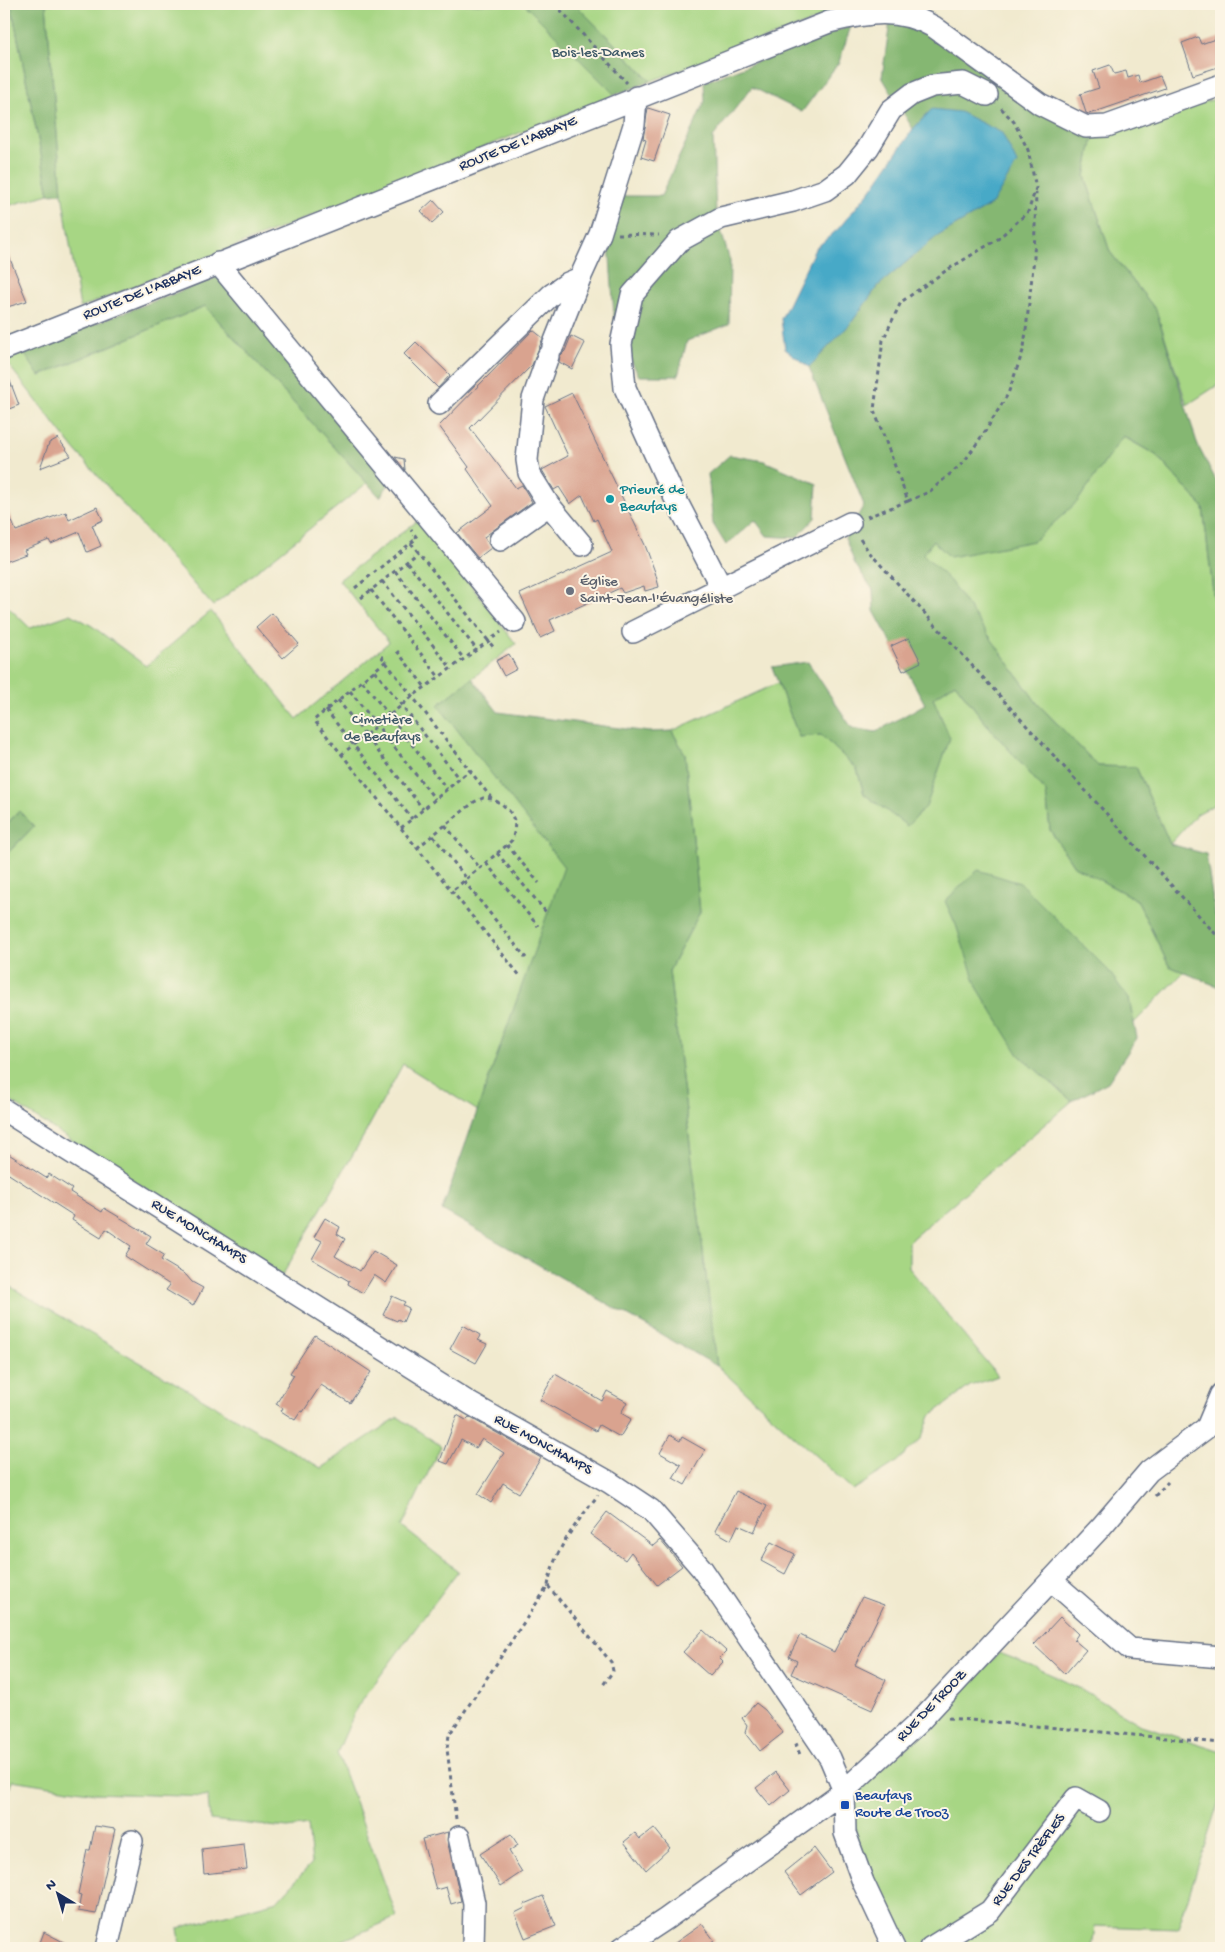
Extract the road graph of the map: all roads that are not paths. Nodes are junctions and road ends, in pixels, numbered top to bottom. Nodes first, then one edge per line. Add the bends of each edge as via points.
1 (1221, 85) edge
2 (986, 95) road end
3 (636, 97) junction
4 (218, 263) junction
5 (580, 278) junction
6 (4, 348) edge
7 (439, 404) dead end
8 (549, 506) junction
9 (850, 523) road end
10 (500, 540) dead end
11 (582, 545) dead end
12 (721, 587) junction
13 (515, 622) road end
14 (633, 632) dead end
15 (4, 1110) edge
16 (1221, 1394) edge
17 (1215, 1421) edge
18 (1051, 1580) junction
19 (1221, 1657) edge
20 (844, 1791) junction
21 (1100, 1811) dead end
22 (459, 1837) road end
23 (132, 1841) dead end
24 (107, 1948) edge
25 (473, 1948) edge
26 (622, 1948) edge
27 (894, 1948) edge
28 (930, 1948) edge

1 - 3 street, ROUTE DE L'ABBAYE via 1107,126 1086,127 1023,93 934,27 891,13 863,14 829,22
2 - 12 street via 963,83 932,86 912,94 891,110 868,148 847,174 825,190 794,201 721,218 679,240 632,295 621,344 626,388 673,494
3 - 4 street, ROUTE DE L'ABBAYE
3 - 5 street via 634,125 600,234
4 - 6 street, ROUTE DE L'ABBAYE
4 - 13 street
5 - 7 street via 551,295
5 - 8 street via 533,399 527,460 529,473
8 - 10 street
8 - 11 street
9 - 12 street
12 - 14 street
15 - 20 street, RUE MONCHAMPS via 470,1404 609,1482 651,1510 702,1569 830,1758
16 - 17 street
17 - 18 street, RUE DE TROOZ via 1149,1471
18 - 19 street via 1130,1649
18 - 20 street, RUE DE TROOZ via 924,1716
20 - 26 street, RUE DE TROOZ
20 - 27 street, RUE MONCHAMPS via 845,1834
21 - 28 street, RUE DES TRÈFLES via 1076,1798 990,1911
22 - 25 street via 474,1903
23 - 24 street

